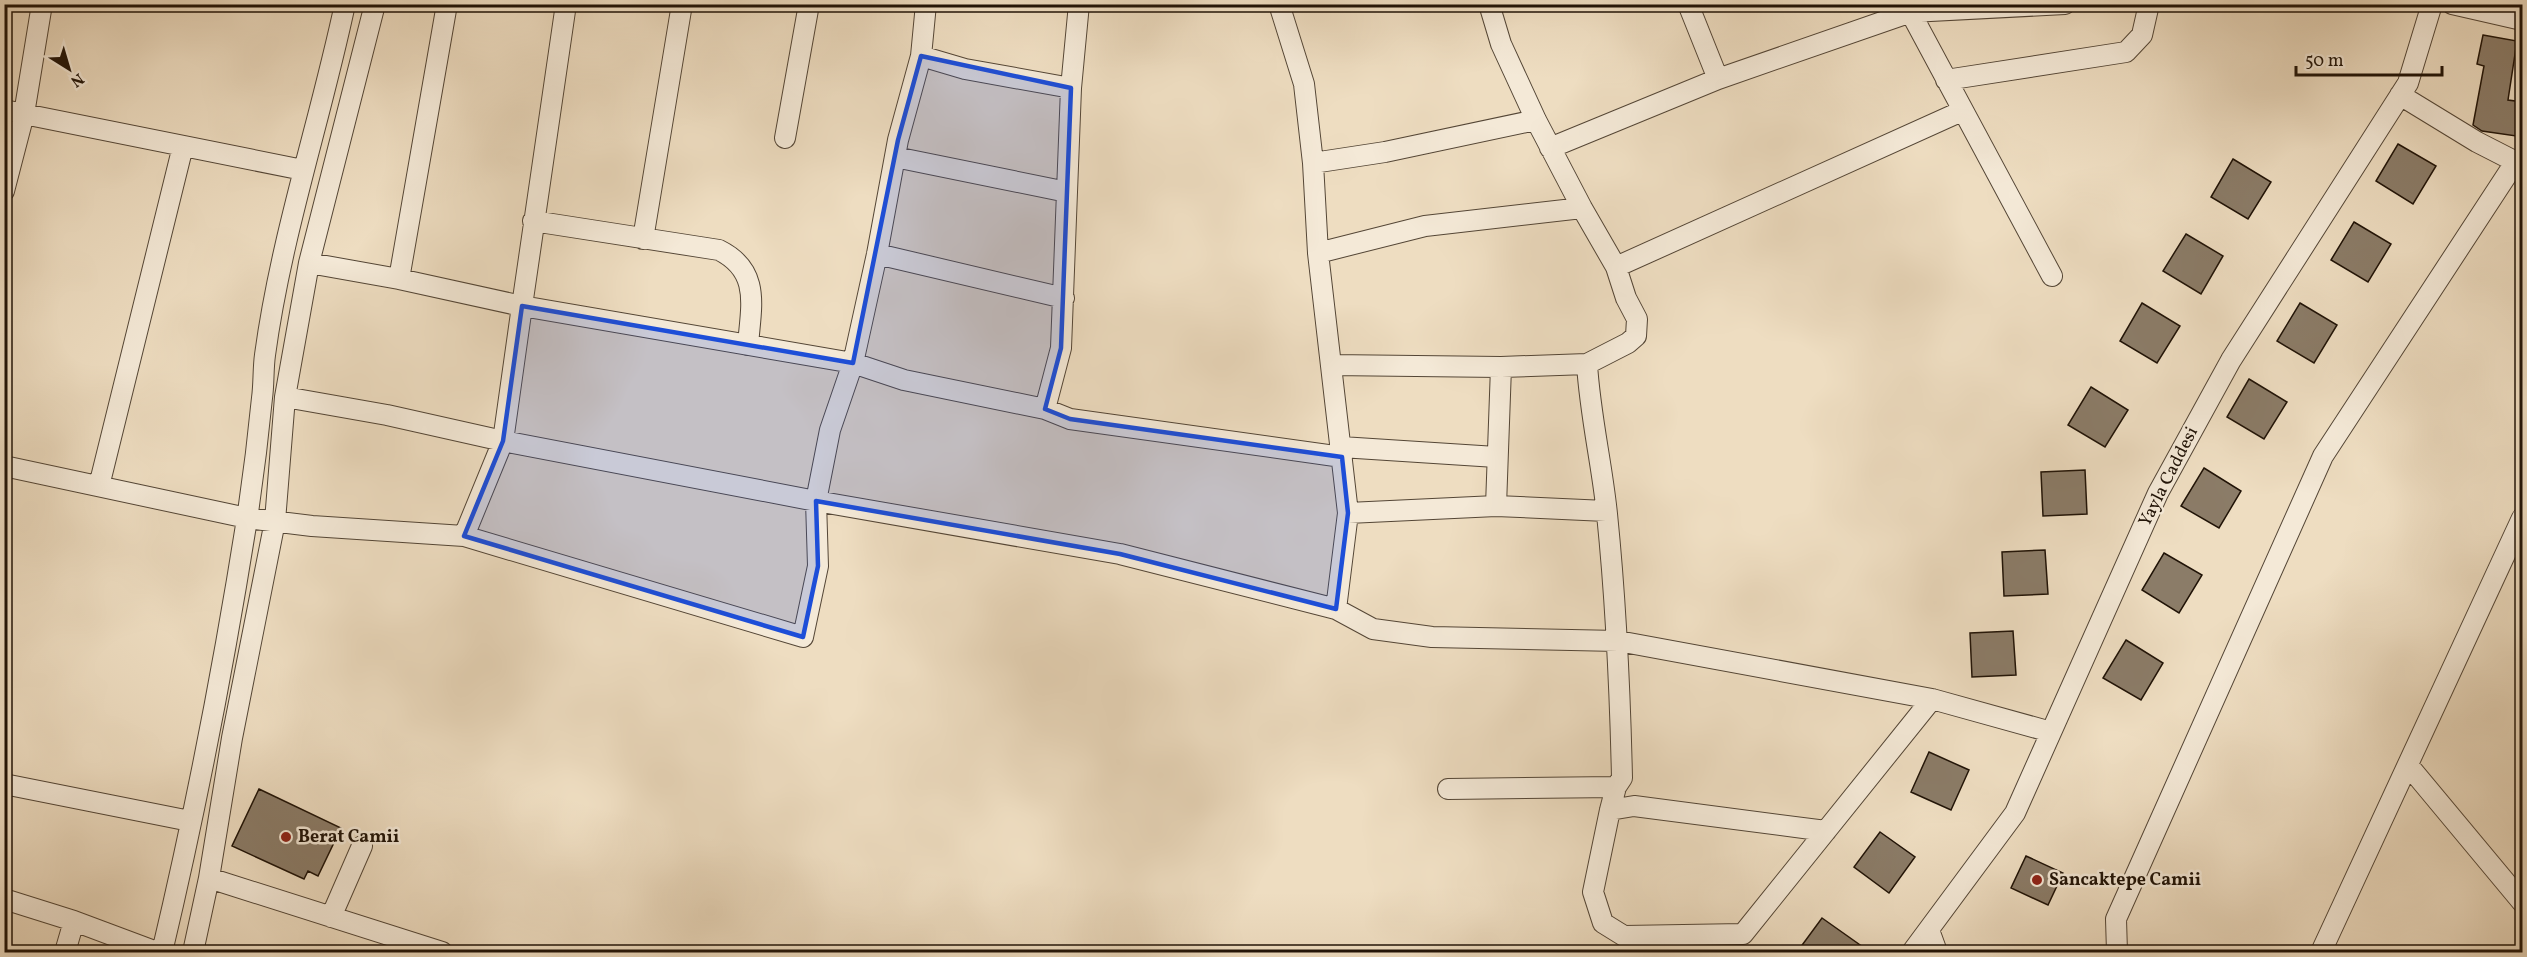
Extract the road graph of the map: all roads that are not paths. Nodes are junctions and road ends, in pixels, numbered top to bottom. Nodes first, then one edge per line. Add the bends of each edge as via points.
1 (42, 4) edge
2 (345, 4) edge
3 (375, 4) edge
4 (447, 4) edge
5 (566, 4) edge
6 (682, 4) edge
7 (809, 4) edge
8 (926, 4) edge
9 (1078, 4) edge
10 (1279, 4) edge
11 (1489, 4) edge
12 (1688, 4) edge
13 (2065, 4) edge
14 (2149, 4) edge
15 (2432, 4) edge
16 (2452, 4) edge
17 (1909, 8) edge
18 (2523, 20) edge
19 (921, 56) junction
20 (1718, 78) junction
21 (1946, 80) junction
22 (1071, 88) junction
23 (2400, 95) junction
24 (4, 110) edge
25 (1962, 111) junction
26 (24, 114) junction
27 (1536, 120) junction
28 (784, 138) dead end
29 (183, 146) junction
30 (1550, 148) junction
31 (895, 157) junction
32 (1313, 163) junction
33 (2519, 163) edge
34 (303, 170) junction
35 (4, 190) edge
36 (1067, 192) junction
37 (1581, 208) junction
38 (533, 221) junction
39 (643, 239) junction
40 (1318, 253) junction
41 (877, 254) junction
42 (309, 263) junction
43 (1616, 267) junction
44 (2052, 276) dead end
45 (399, 279) junction
46 (1064, 298) junction
47 (522, 306) junction
48 (748, 345) junction
49 (853, 363) junction
50 (1587, 364) junction
51 (1331, 365) junction
52 (1501, 367) junction
53 (285, 397) junction
54 (1045, 409) junction
55 (503, 441) junction
56 (1341, 452) junction
57 (1496, 457) junction
58 (4, 466) edge
59 (99, 486) junction
60 (816, 501) junction
61 (1496, 506) junction
62 (1606, 511) junction
63 (1348, 513) junction
64 (247, 518) junction
65 (2523, 518) edge
66 (274, 521) junction
67 (464, 536) junction
68 (1336, 609) junction
69 (1618, 641) junction
70 (1932, 699) junction
71 (2052, 732) junction
72 (2408, 765) junction
73 (4, 784) edge
74 (1616, 787) junction
75 (1448, 789) dead end
76 (1610, 810) junction
77 (190, 821) junction
78 (1826, 831) junction
79 (362, 846) dead end
80 (209, 878) junction
81 (4, 899) edge
82 (2523, 902) edge
83 (331, 917) junction
84 (74, 921) junction
85 (1929, 930) junction
86 (64, 952) edge
87 (157, 952) edge
88 (162, 952) edge
89 (192, 952) edge
90 (442, 952) edge
91 (1912, 952) edge
92 (1937, 952) edge
93 (2117, 952) edge
94 (2321, 952) edge

1 - 26 street
2 - 34 street
3 - 42 street
4 - 45 street
5 - 38 street
6 - 39 street
7 - 28 street
8 - 19 street
9 - 22 street
10 - 32 street via 1304,84
11 - 27 street via 1501,44
12 - 20 street
13 - 17 street
14 - 21 street via 2142,35 2126,52
15 - 23 street, Yayla Caddesi via 2408,83
16 - 18 street
17 - 20 street
17 - 21 street
19 - 22 street via 965,69
19 - 31 street
20 - 30 street
21 - 25 street
22 - 36 street
23 - 33 street via 2476,142
23 - 71 street, Yayla Caddesi via 2231,360 2158,493
24 - 26 street
25 - 43 street
25 - 44 street
26 - 29 street
26 - 35 street
27 - 30 street
27 - 32 street
29 - 34 street
29 - 59 street
30 - 37 street
31 - 36 street
31 - 41 street
32 - 40 street
33 - 93 street via 2324,456 2116,919
34 - 64 street via 265,356
36 - 46 street
37 - 40 street via 1425,226
37 - 43 street
38 - 39 street
38 - 47 street
39 - 48 street via 719,250 739,264 752,294
40 - 51 street
41 - 46 street
41 - 49 street
42 - 45 street
42 - 53 street
43 - 50 street via 1637,319 1636,336
45 - 47 street
46 - 54 street via 1061,348
47 - 48 street
47 - 55 street
48 - 49 street
49 - 54 street via 904,380
49 - 60 street via 831,430
50 - 52 street
50 - 62 street
51 - 52 street
51 - 56 street
52 - 57 street
53 - 55 street
53 - 66 street
54 - 56 street via 1070,419
55 - 60 street
55 - 67 street
56 - 57 street
56 - 63 street
57 - 61 street
58 - 59 street
59 - 64 street
60 - 67 street via 819,566 803,637
60 - 68 street via 1120,554
61 - 62 street
61 - 63 street
62 - 69 street
63 - 68 street
64 - 66 street
64 - 77 street via 213,717
65 - 72 street
66 - 67 street
66 - 80 street
68 - 69 street via 1373,629 1432,637
69 - 70 street
69 - 74 street via 1622,778
70 - 71 street
70 - 78 street
71 - 85 street, Yayla Caddesi via 2015,813
72 - 82 street
72 - 94 street
73 - 77 street
74 - 75 street
74 - 76 street
76 - 78 street via 1634,806
76 - 78 street via 1593,892 1603,923 1624,936 1743,934
77 - 88 street
79 - 83 street
80 - 83 street
80 - 89 street
81 - 84 street
83 - 90 street
84 - 86 street
84 - 87 street
85 - 91 street, Yayla Caddesi
85 - 92 street

